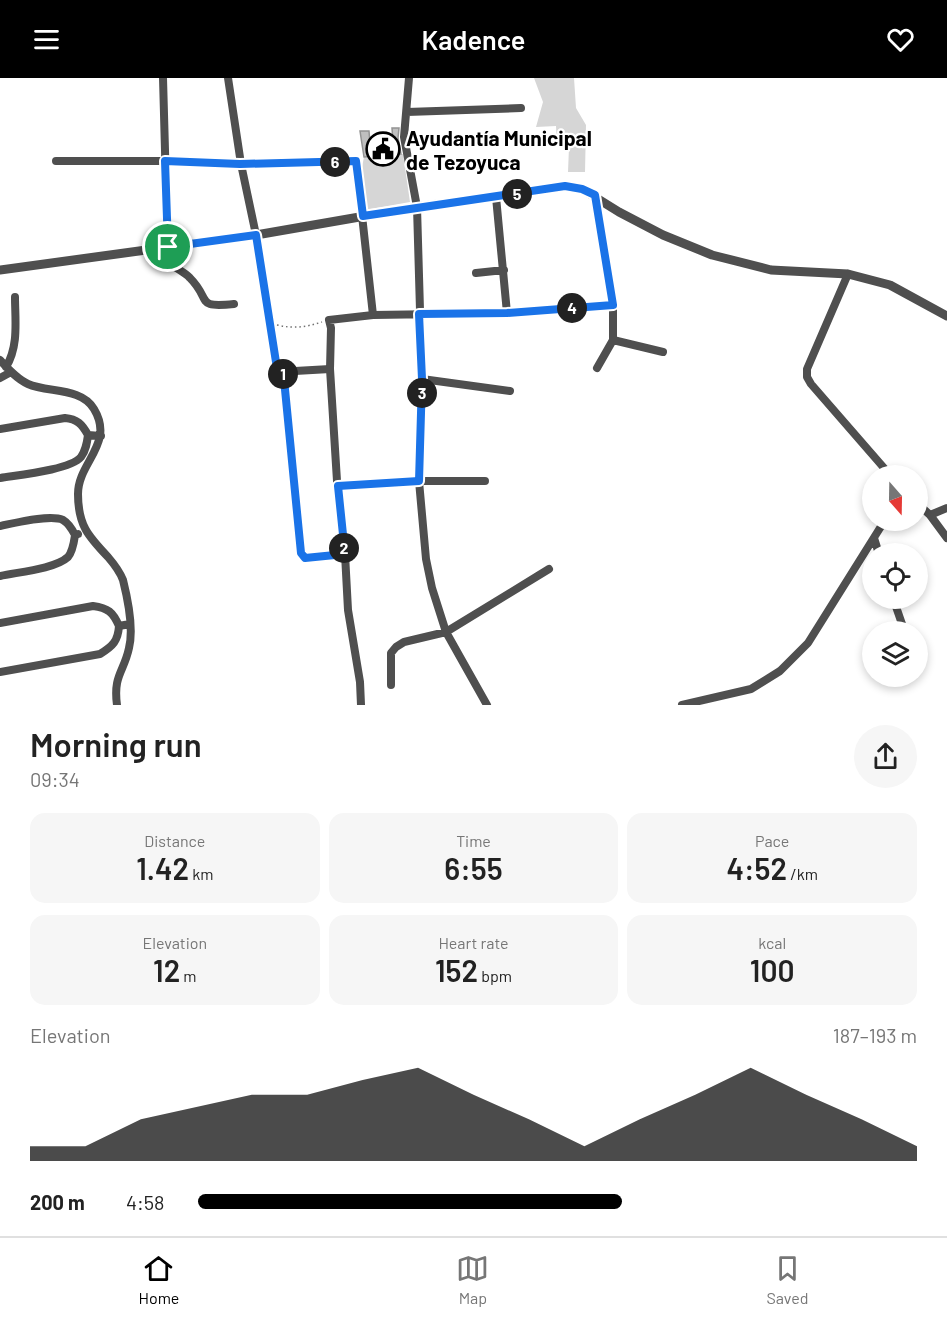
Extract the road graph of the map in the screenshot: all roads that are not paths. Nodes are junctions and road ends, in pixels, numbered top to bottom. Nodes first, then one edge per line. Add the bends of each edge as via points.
1 (163, 78) edge
2 (228, 78) edge
3 (409, 78) edge
4 (521, 108) dead end
5 (406, 112) junction
6 (56, 161) dead end
7 (165, 161) junction
8 (240, 164) junction
9 (595, 195) junction
10 (496, 197) junction
11 (417, 207) junction
12 (363, 216) junction
13 (256, 235) junction
14 (168, 247) junction
15 (0, 270) edge
16 (504, 270) junction
17 (476, 273) dead end
18 (848, 274) junction
19 (15, 297) dead end
20 (234, 304) dead end
21 (613, 305) junction
22 (507, 313) junction
23 (419, 314) junction
24 (373, 315) junction
25 (947, 316) edge
26 (614, 340) junction
27 (663, 352) dead end
28 (6, 366) edge
29 (597, 368) dead end
30 (283, 369) junction
31 (330, 369) junction
32 (0, 378) edge
33 (422, 379) junction
34 (510, 391) dead end
35 (0, 429) edge
36 (88, 435) junction
37 (100, 436) junction
38 (882, 465) edge
39 (0, 478) edge
40 (419, 481) junction
41 (485, 481) dead end
42 (338, 486) junction
43 (947, 508) edge
44 (930, 516) joint
45 (0, 526) edge
46 (878, 531) edge
47 (86, 533) junction
48 (75, 535) junction
49 (874, 538) junction
50 (947, 538) edge
51 (876, 543) edge
52 (345, 554) junction
53 (549, 569) dead end
54 (0, 576) edge
55 (0, 623) edge
56 (130, 624) junction
57 (119, 626) junction
58 (446, 632) junction
59 (0, 672) edge
60 (391, 686) dead end
61 (117, 705) edge
62 (361, 705) edge
63 (487, 705) edge
64 (682, 705) edge

1 - 7 street
2 - 8 street
3 - 5 street
4 - 5 street
5 - 11 street via 404,137
6 - 7 street
7 - 8 street
7 - 14 street
8 - 12 street via 356,161
8 - 13 street
9 - 10 street via 565,186
9 - 18 street via 663,235 712,255 771,270
9 - 21 street
10 - 11 street
10 - 16 street
11 - 12 street
11 - 23 street
12 - 13 street
12 - 24 street
13 - 14 street
13 - 30 street via 276,362
14 - 15 street
14 - 20 street via 171,265 190,277 206,303
16 - 17 street
16 - 22 street
18 - 25 street via 890,285
18 - 38 street via 807,377
19 - 28 street via 15,345
21 - 22 street
21 - 26 street
22 - 23 street
23 - 24 street
23 - 33 street
24 - 31 street via 329,320
26 - 27 street
26 - 29 street
28 - 32 street
28 - 37 street via 26,384 87,400 99,422
30 - 31 street
30 - 52 street via 301,553 305,558
31 - 42 street
33 - 34 street
33 - 40 street
35 - 36 street via 73,418
36 - 37 street
36 - 39 street via 80,459
37 - 47 street via 78,488 80,520
40 - 41 street
40 - 42 street
40 - 58 street via 426,559
42 - 52 street
43 - 44 street
44 - 50 street
45 - 48 street via 54,517 69,525
46 - 49 street
47 - 48 street
47 - 56 street via 122,578
48 - 54 street via 69,556 56,564
49 - 51 street
49 - 64 street via 808,643 780,671 752,689
52 - 62 street
53 - 58 street
55 - 57 street via 93,606 113,614
56 - 57 street
56 - 61 street via 130,648 117,676
57 - 59 street via 112,646 100,654
58 - 60 street via 396,646 391,653
58 - 63 street

